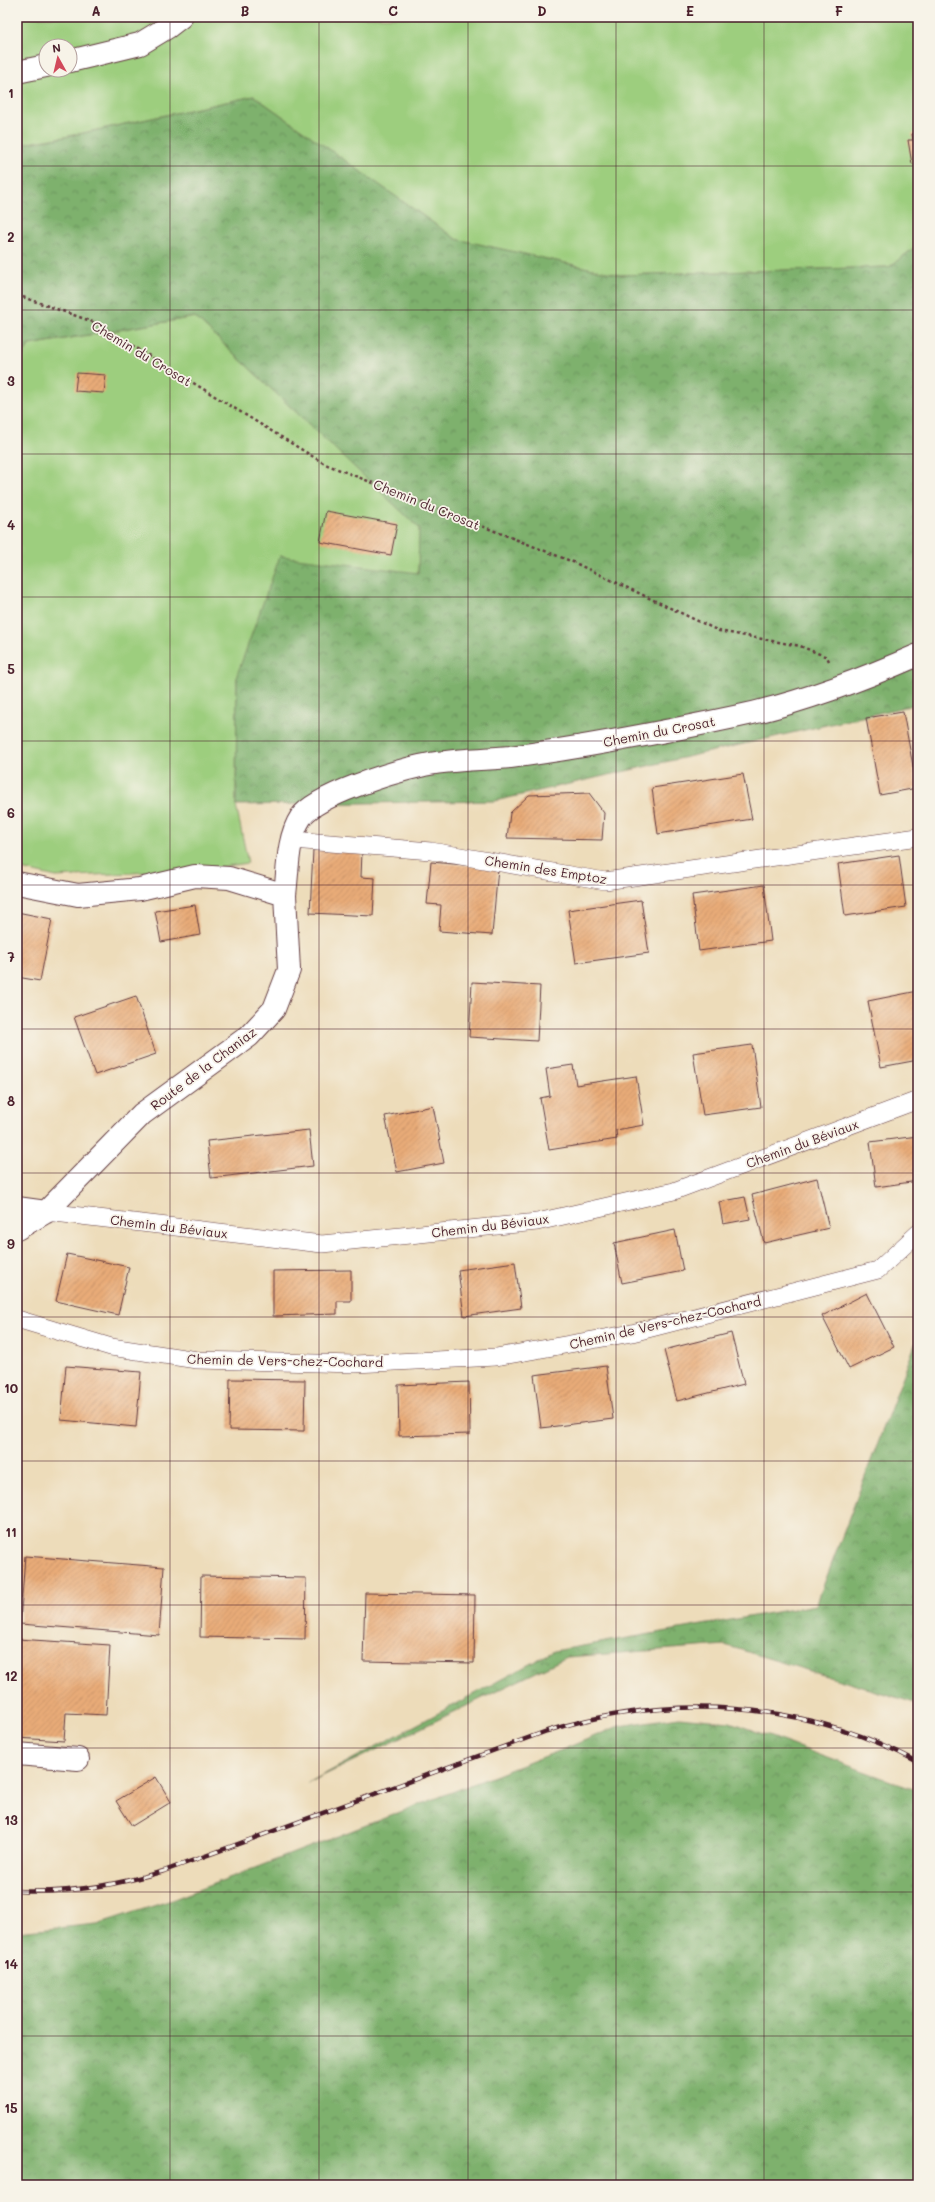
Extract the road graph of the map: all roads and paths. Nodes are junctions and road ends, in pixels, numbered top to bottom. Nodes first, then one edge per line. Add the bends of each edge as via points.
1 (181, 17) edge
2 (78, 59) edge
3 (38, 68) edge
4 (17, 72) edge
5 (17, 295) edge
6 (918, 655) edge
7 (841, 687) junction
8 (918, 838) edge
9 (292, 840) junction
10 (17, 883) edge
11 (285, 895) junction
12 (918, 1100) edge
13 (17, 1208) edge
14 (46, 1212) junction
15 (17, 1229) edge
16 (918, 1233) edge
17 (17, 1319) edge
18 (17, 1754) edge
19 (78, 1759) dead end

1 - 2 street via 140,44
3 - 4 street
5 - 7 path, Chemin du Crosat via 96,323 325,464 573,562 719,631 800,646 827,657
6 - 7 street, Chemin du Crosat
7 - 9 street, Chemin du Crosat via 742,715 639,736 511,757 414,767 372,779 329,796 301,817
8 - 9 lane, Chemin des Emptoz via 605,881 431,851
9 - 11 street, Chemin du Crosat
10 - 11 street via 78,895 140,889 195,876 229,878
11 - 14 street, Route de la Chaniaz via 289,970 274,1009 249,1036 142,1114
12 - 14 lane, Chemin du Béviaux via 674,1191 537,1222 322,1244
13 - 14 street
14 - 15 street, Route de la Chaniaz
16 - 17 lane, Chemin de Vers-chez-Cochard via 878,1270 632,1333 496,1357 355,1364 198,1360 111,1347
18 - 19 street

